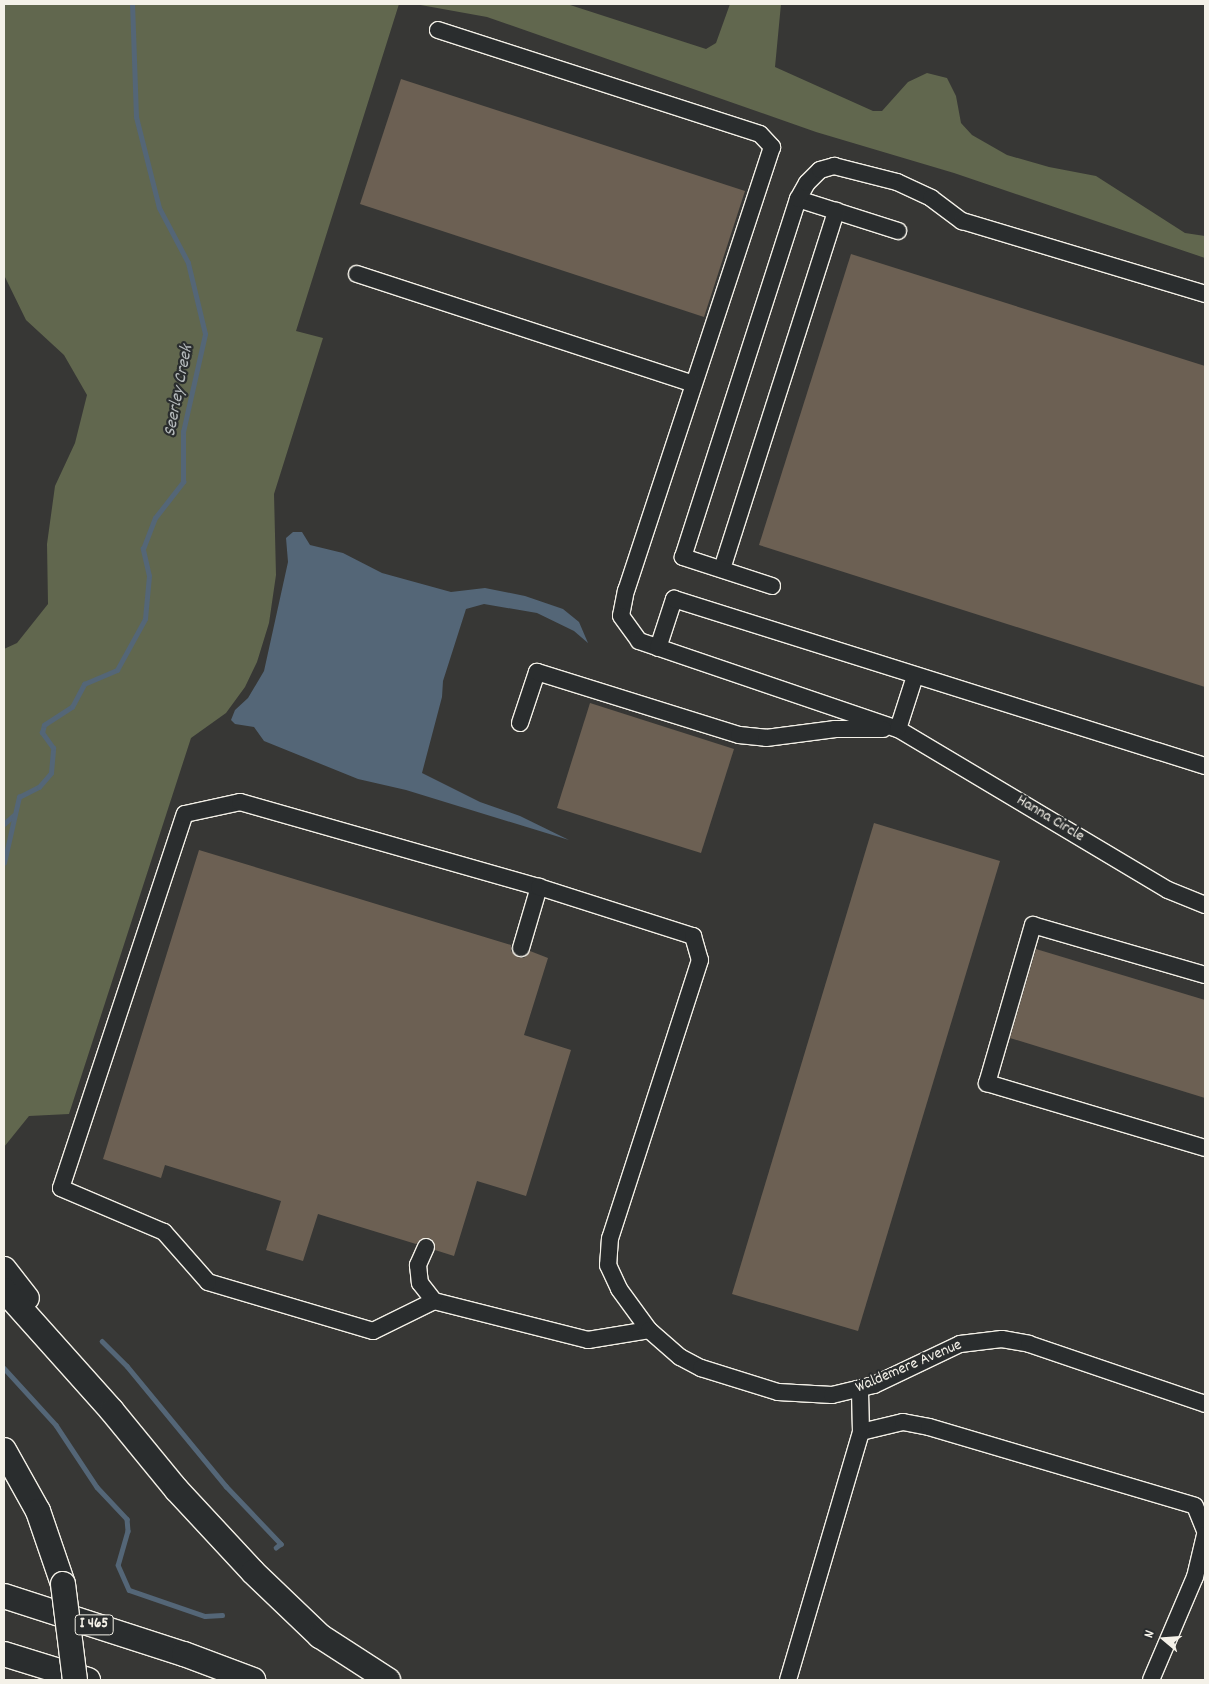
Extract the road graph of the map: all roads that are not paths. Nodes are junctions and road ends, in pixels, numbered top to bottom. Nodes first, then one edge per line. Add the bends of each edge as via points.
1 (438, 30) dead end
2 (798, 199) junction
3 (836, 211) junction
4 (898, 231) dead end
5 (357, 274) dead end
6 (1205, 294) edge
7 (694, 384) junction
8 (722, 569) junction
9 (772, 586) dead end
10 (658, 648) junction
11 (915, 676) junction
12 (520, 723) dead end
13 (898, 729) junction
14 (1205, 766) edge
15 (539, 887) junction
16 (1205, 905) edge
17 (521, 948) dead end
18 (1205, 975) edge
19 (1205, 1148) edge
20 (426, 1247) dead end
21 (4, 1269) edge
22 (4, 1290) edge
23 (434, 1301) junction
24 (649, 1330) junction
25 (860, 1390) junction
26 (1205, 1404) edge
27 (112, 1411) junction
28 (860, 1432) junction
29 (4, 1450) edge
30 (1205, 1531) edge
31 (1205, 1535) edge
32 (1200, 1579) edge
33 (4, 1596) edge
34 (4, 1654) edge
35 (75, 1680) edge
36 (88, 1680) edge
37 (253, 1680) edge
38 (388, 1680) edge
39 (788, 1680) edge
40 (1151, 1680) edge

1 - 7 street via 760,134 772,147
2 - 3 street
2 - 6 street via 807,182 820,170 834,166 856,170 896,182 931,198 962,220
2 - 8 street via 683,557
3 - 4 street
3 - 8 street
5 - 7 street
7 - 10 street, Hanna Circle via 626,590 621,616 639,641
8 - 9 street
10 - 11 street via 674,598
10 - 13 street, Hanna Circle
11 - 13 street
11 - 14 street
12 - 13 street via 537,672 739,735 766,738 834,729
13 - 16 street, Hanna Circle via 1168,890
15 - 17 street
15 - 23 street, Waldemere Avenue via 240,802 185,814 61,1188 164,1232 208,1282 373,1331
15 - 24 street, Waldemere Avenue via 680,930 693,936 700,960 610,1238 608,1265 619,1289
18 - 19 street via 1033,925 987,1084
20 - 23 street via 418,1265 420,1283
21 - 27 highway
22 - 27 highway
23 - 24 street via 588,1340
24 - 25 street, Waldemere Avenue via 673,1353 690,1363 765,1388 816,1396
25 - 26 street, Waldemere Avenue via 948,1348 997,1339 1029,1344
25 - 28 street
27 - 38 highway via 176,1489 279,1598 320,1636
28 - 30 street via 903,1422 930,1427 1195,1506
28 - 39 street
29 - 35 highway, bridge via 38,1511 63,1584
31 - 32 street
32 - 40 street
33 - 37 highway, I 465 via 184,1654
34 - 36 highway

